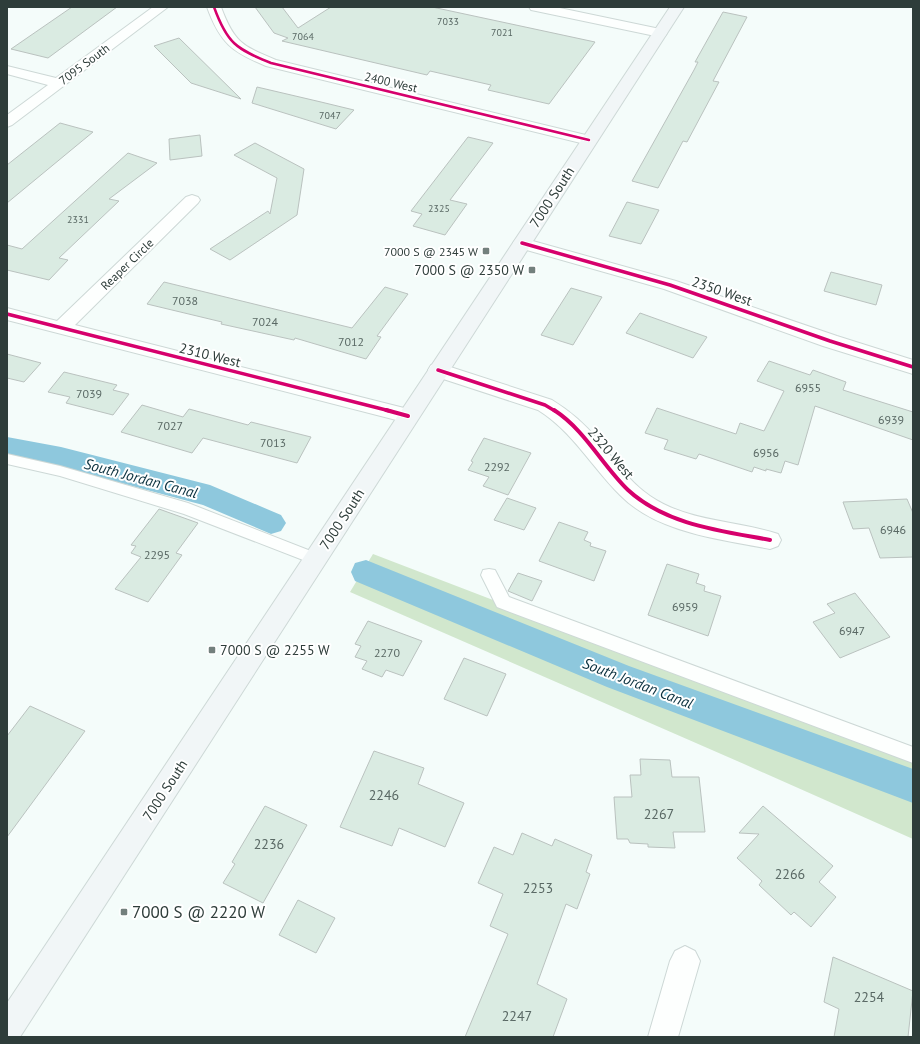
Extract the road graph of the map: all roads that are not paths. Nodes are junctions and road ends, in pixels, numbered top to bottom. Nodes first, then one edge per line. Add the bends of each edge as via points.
1 (161, 7) edge
2 (214, 7) edge
3 (536, 7) edge
4 (677, 7) edge
5 (660, 33) junction
6 (7, 70) edge
7 (58, 83) junction
8 (7, 122) edge
9 (589, 140) junction
10 (192, 200) dead end
11 (522, 243) junction
12 (7, 314) edge
13 (61, 328) junction
14 (913, 367) edge
15 (438, 370) junction
16 (408, 416) junction
17 (7, 459) edge
18 (770, 540) dead end
19 (316, 560) junction
20 (489, 575) dead end
21 (913, 755) edge
22 (685, 961) dead end
23 (7, 1030) edge
24 (663, 1037) edge

1 - 7 street, 7095 South
2 - 9 street, 2400 West via 225,36 236,47 271,63
3 - 5 street
4 - 5 main road, 7000 South
5 - 9 main road, 7000 South
6 - 7 street
7 - 8 street, 7095 South
9 - 11 main road, 7000 South
10 - 13 street, Reaper Circle
11 - 14 street, 2350 West via 670,285
11 - 15 main road, 7000 South
12 - 13 street, 2310 West
13 - 16 street, 2310 West
15 - 16 main road, 7000 South
15 - 18 street, 2320 West via 539,403 560,413 629,491 658,511 713,529
16 - 19 main road, 7000 South
17 - 19 lane via 60,471 188,509
19 - 23 main road, 7000 South
20 - 21 lane via 503,602
22 - 24 street

